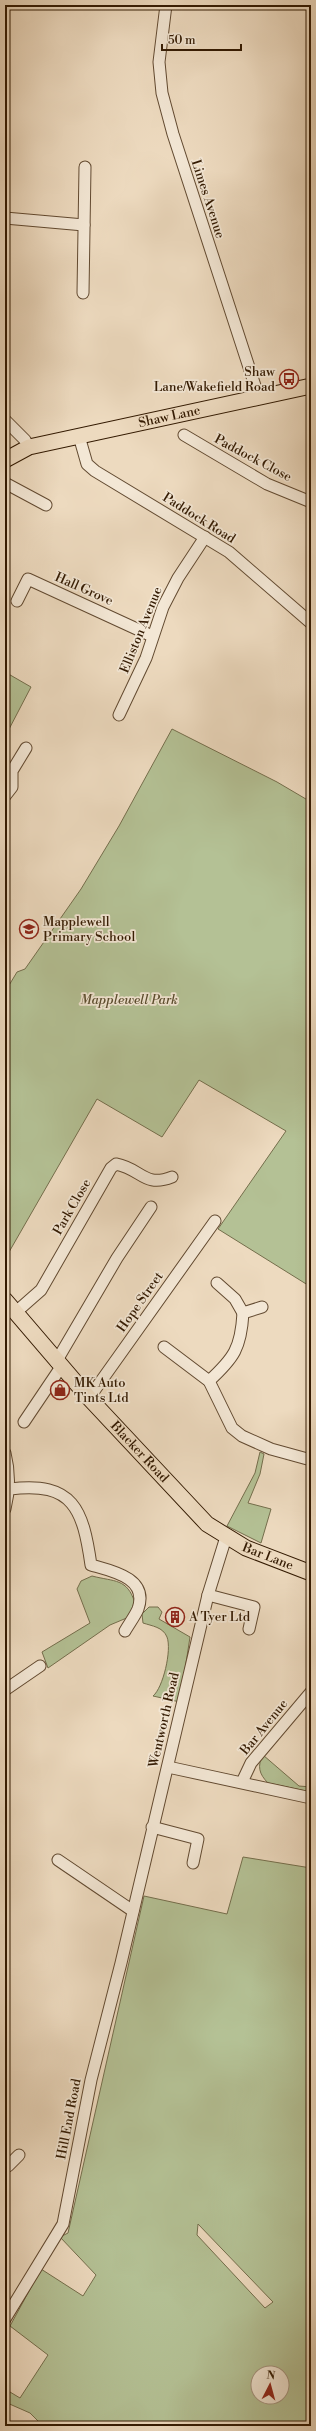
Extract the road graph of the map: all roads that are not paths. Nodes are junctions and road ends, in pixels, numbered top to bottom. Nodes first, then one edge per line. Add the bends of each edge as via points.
1 (166, 5) edge
2 (85, 167) dead end
3 (5, 218) edge
4 (84, 225) junction
5 (83, 293) dead end
6 (311, 386) edge
7 (259, 398) junction
8 (5, 420) edge
9 (184, 435) dead end
10 (79, 436) junction
11 (29, 447) junction
12 (5, 460) edge
13 (5, 482) edge
14 (311, 502) edge
15 (46, 505) dead end
16 (205, 537) junction
17 (17, 601) dead end
18 (310, 620) edge
19 (152, 636) junction
20 (119, 715) dead end
21 (26, 748) dead end
22 (5, 796) edge
23 (172, 1177) dead end
24 (151, 1207) dead end
25 (215, 1221) dead end
26 (217, 1283) dead end
27 (5, 1300) edge
28 (262, 1307) dead end
29 (16, 1312) junction
30 (243, 1313) junction
31 (164, 1347) dead end
32 (59, 1365) junction
33 (209, 1381) junction
34 (89, 1398) junction
35 (24, 1422) dead end
36 (5, 1453) edge
37 (311, 1460) edge
38 (10, 1489) junction
39 (5, 1509) edge
40 (226, 1537) junction
41 (311, 1573) edge
42 (208, 1595) junction
43 (249, 1629) dead end
44 (125, 1631) dead end
45 (40, 1666) dead end
46 (5, 1690) edge
47 (311, 1692) edge
48 (168, 1767) junction
49 (242, 1782) junction
50 (311, 1798) edge
51 (152, 1827) junction
52 (58, 1860) dead end
53 (193, 1863) dead end
54 (133, 1911) junction
55 (19, 2155) dead end
56 (5, 2166) edge
57 (5, 2319) edge

1 - 7 street, Limes Avenue via 159,62 162,93
2 - 4 street
3 - 4 street
4 - 5 street
6 - 7 main road, Shaw Lane
7 - 10 main road, Shaw Lane
8 - 11 street
9 - 14 street, Paddock Close via 267,484
10 - 11 main road, Shaw Lane
10 - 16 street, Paddock Road via 87,464
11 - 12 main road, Shaw Lane
13 - 15 street
16 - 18 street, Paddock Road via 239,561
16 - 19 street, Elliston Avenue via 169,595
17 - 19 street, Hall Grove via 28,579
19 - 20 street, Elliston Avenue via 146,658
21 - 22 street via 12,771 12,787
23 - 29 street, Park Close via 159,1182 150,1181 123,1165 116,1164 111,1168 41,1290
24 - 32 street via 117,1258
25 - 34 street, Hope Street
26 - 30 street via 235,1299
27 - 29 main road, Blacker Road
28 - 30 street
29 - 32 main road, Blacker Road
30 - 33 street via 242,1329 232,1359
31 - 33 street
32 - 34 main road, Blacker Road
32 - 35 street
33 - 37 street via 232,1428 242,1436 271,1449
34 - 40 main road, Blacker Road via 196,1514
36 - 38 street
38 - 39 street
38 - 44 street via 44,1489 56,1493 74,1506 85,1527 91,1565 123,1575 132,1580 137,1588 138,1609
40 - 41 main road, Bar Lane via 246,1548
40 - 42 street, Wentworth Road
42 - 43 street via 254,1607
42 - 48 street, Wentworth Road
45 - 46 street
47 - 49 street, Bar Avenue via 251,1763
48 - 49 street
48 - 51 street, Wentworth Road
49 - 50 street
51 - 53 street via 198,1839
51 - 54 street, Wentworth Road
52 - 54 street
54 - 57 street, Hill End Road via 91,2080 63,2224
55 - 56 street

